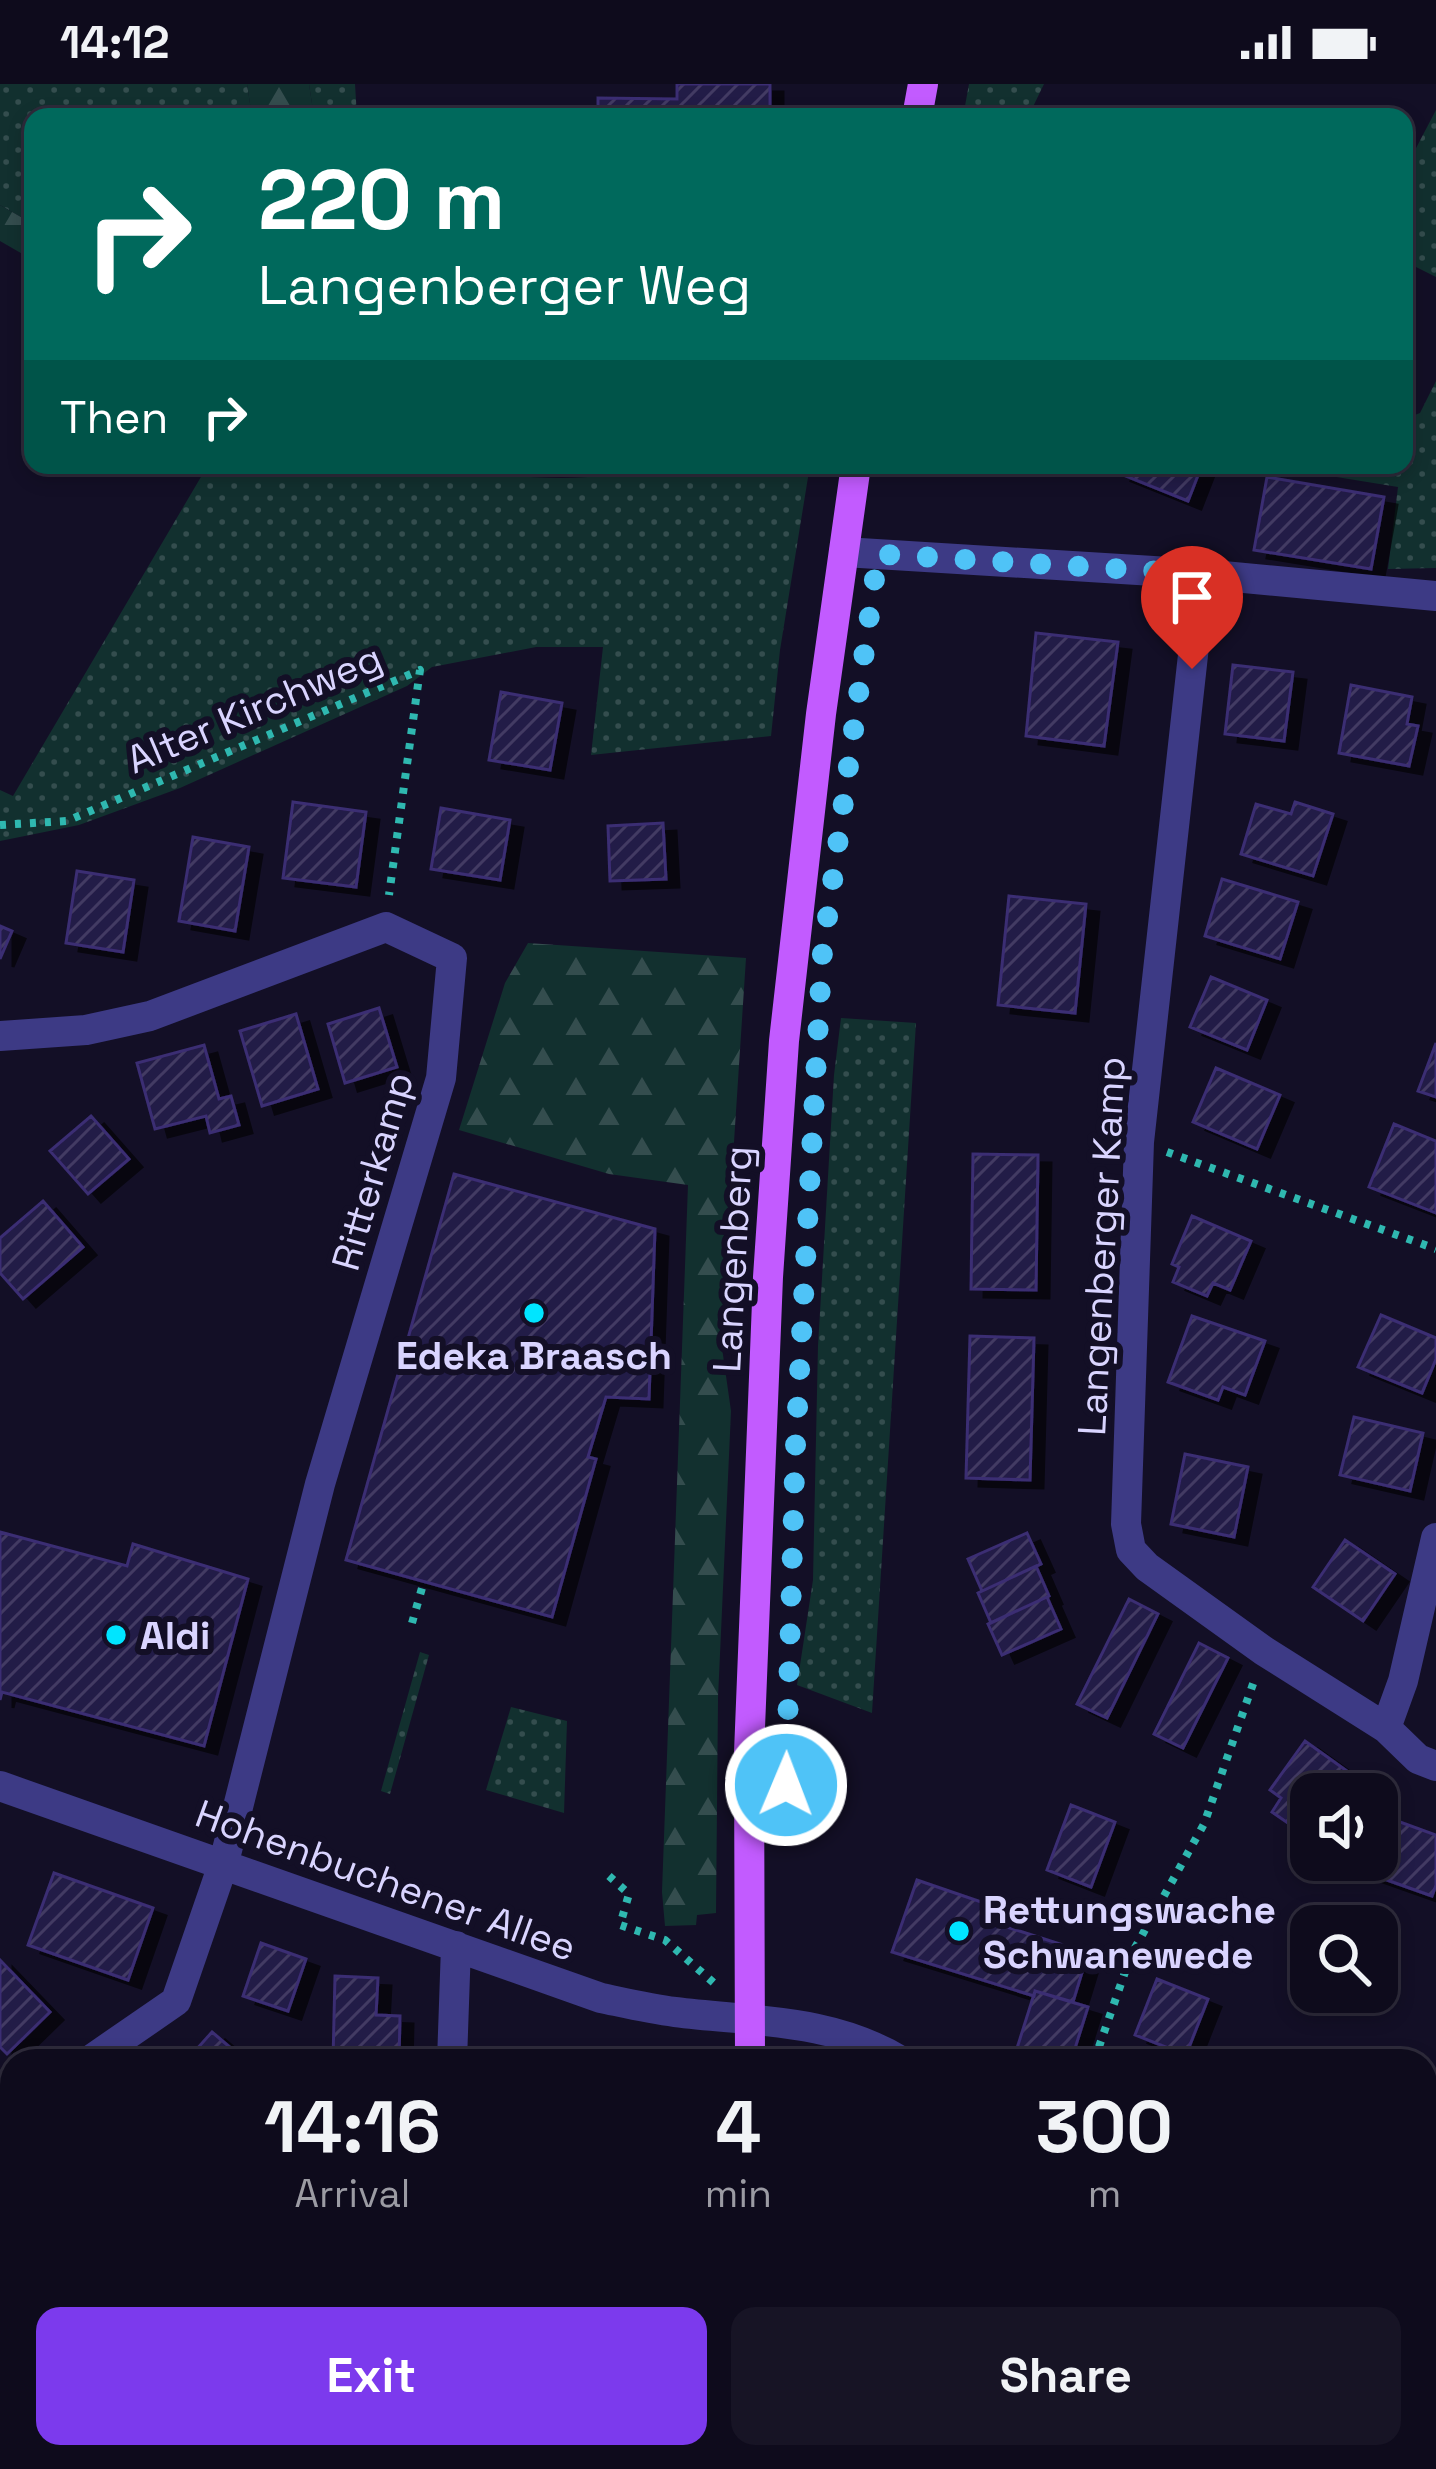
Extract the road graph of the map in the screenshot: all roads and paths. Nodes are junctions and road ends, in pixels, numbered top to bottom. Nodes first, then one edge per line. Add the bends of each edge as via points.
1 (855, 474) edge
2 (844, 552) junction
3 (1202, 574) junction
4 (1436, 596) edge
5 (0, 825) edge
6 (386, 927) junction
7 (0, 1036) edge
8 (1139, 1142) junction
9 (1436, 1250) edge
10 (1436, 1538) edge
11 (424, 1581) dead end
12 (412, 1623) dead end
13 (1264, 1651) junction
14 (1386, 1729) junction
15 (1436, 1766) edge
16 (0, 1786) edge
17 (224, 1862) junction
18 (610, 1876) dead end
19 (456, 1946) junction
20 (752, 2017) junction
21 (106, 2049) edge
22 (452, 2049) edge
23 (751, 2049) edge
24 (879, 2049) edge
25 (1098, 2049) edge

1 - 2 main road, Langenberg
2 - 3 street
2 - 20 main road, Langenberg via 784,1041 768,1277 749,1753
3 - 4 street
3 - 8 street, Langenberger Kamp
5 - 6 path, Alter Kirchweg via 68,820 420,670
6 - 7 street via 150,1016
6 - 17 street, Ritterkamp via 452,958 441,1078 320,1484
8 - 9 path
8 - 13 street, Langenberger Kamp via 1126,1524 1132,1550
10 - 14 street
11 - 12 path
13 - 14 street, Langenberger Kamp
13 - 25 path via 1204,1824 1131,1955
14 - 15 street, Langenberger Kamp
16 - 17 street, Hohenbuchener Allee
17 - 19 street, Hohenbuchener Allee
17 - 21 street via 176,2001
18 - 20 path via 629,1894 620,1924 665,1940
19 - 20 street, Hohenbuchener Allee via 601,1998
19 - 22 street
20 - 23 main road, Langenberg
20 - 24 street, Hohenbuchener Allee via 820,2026

